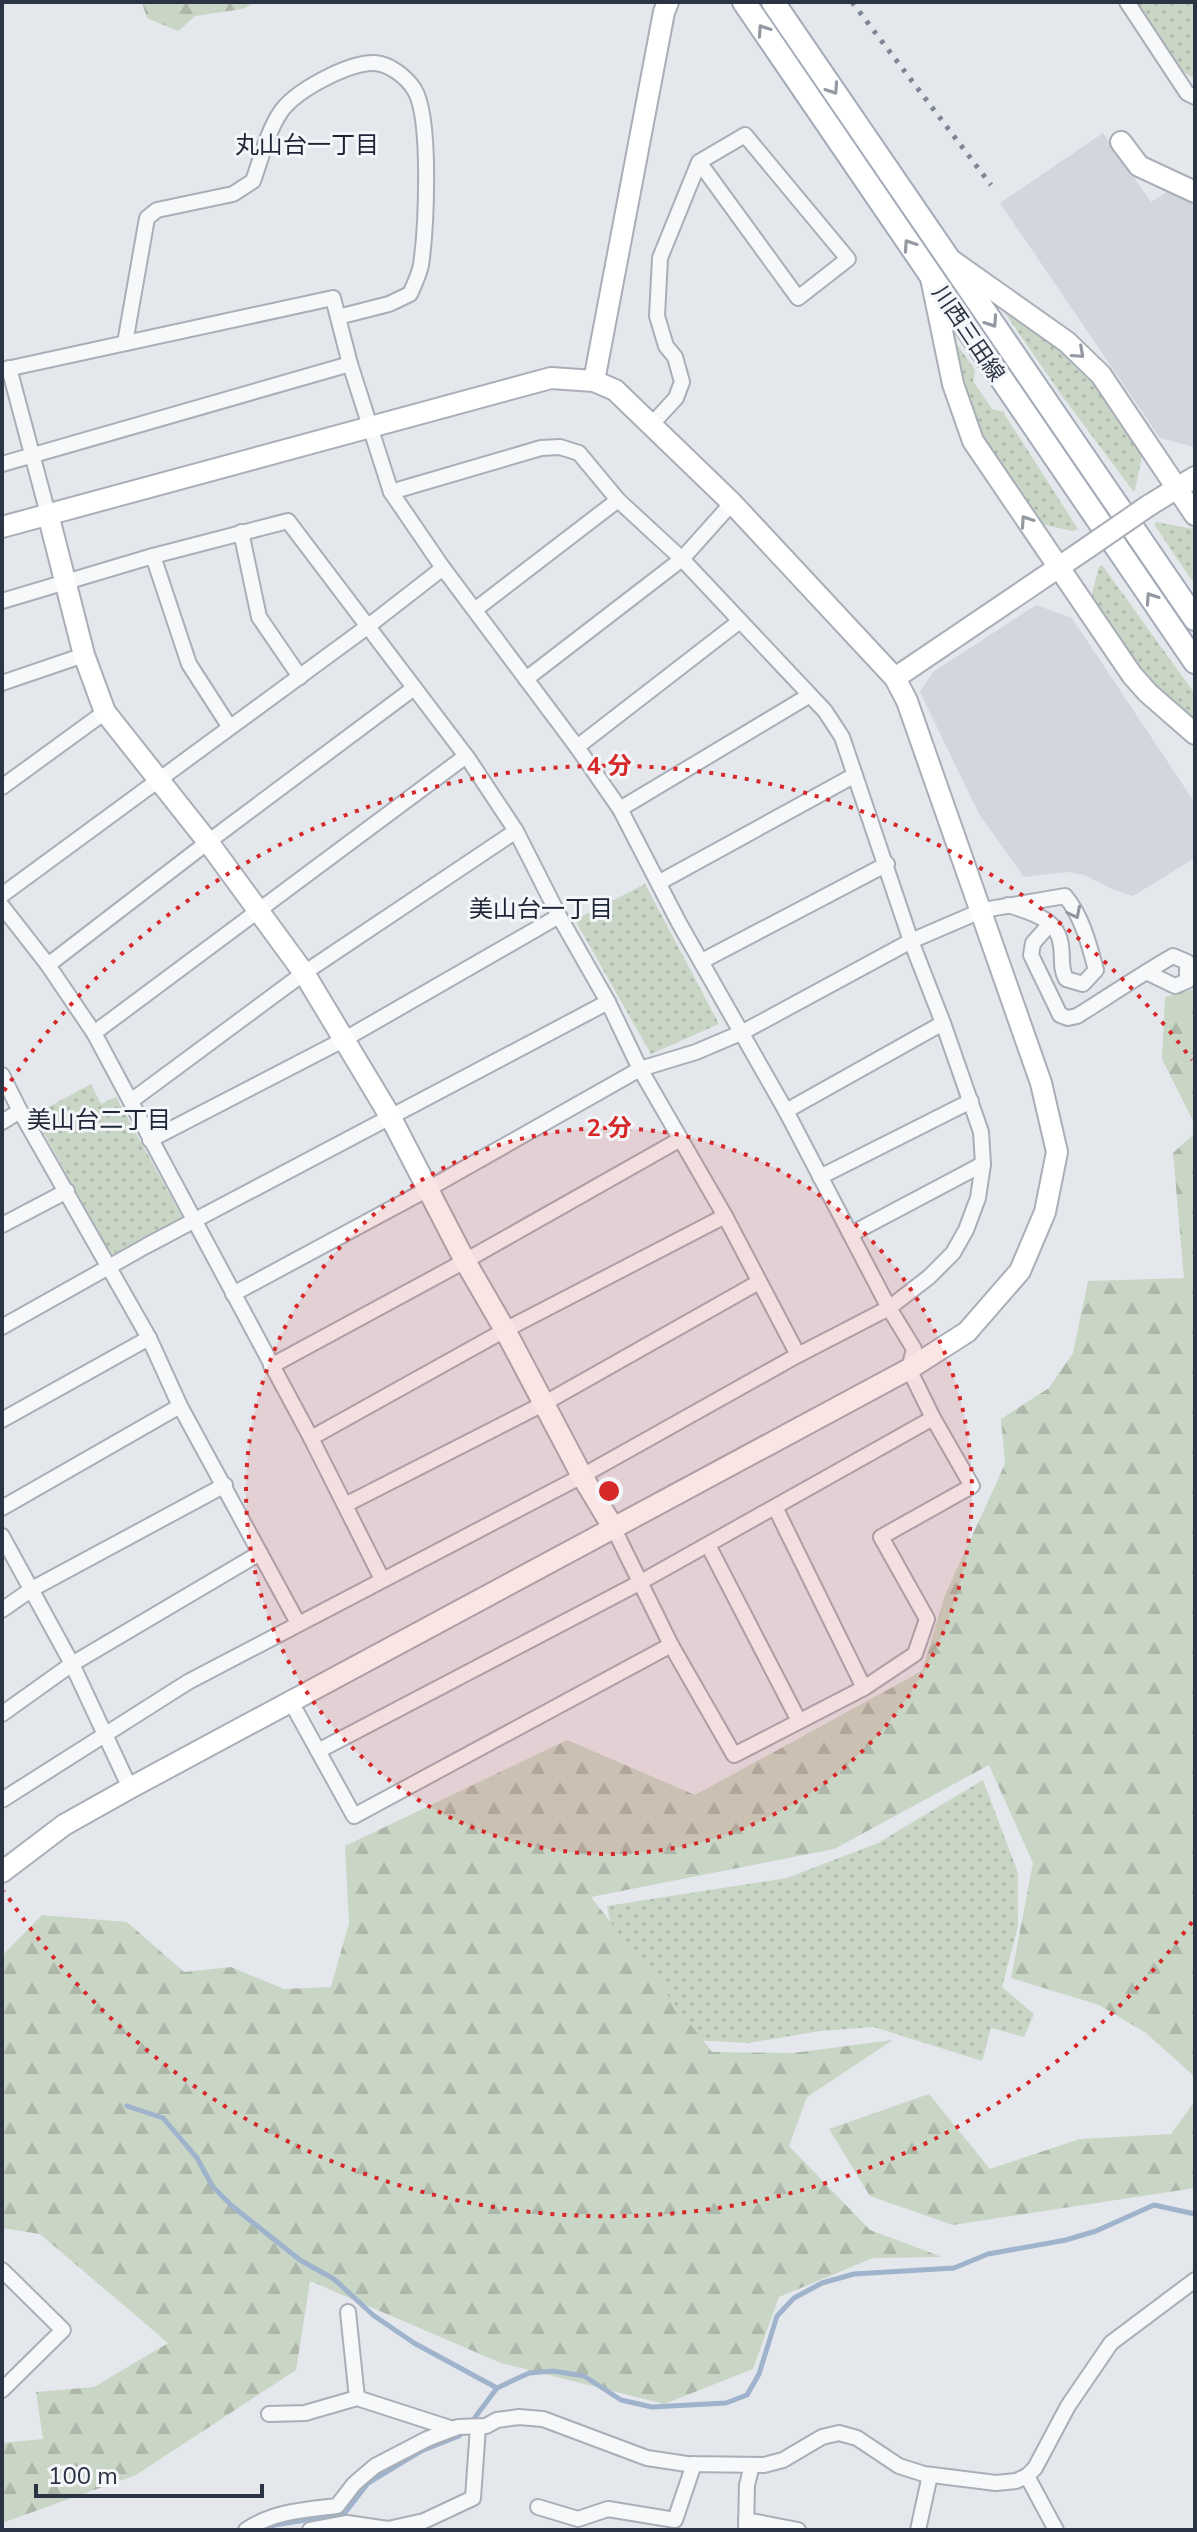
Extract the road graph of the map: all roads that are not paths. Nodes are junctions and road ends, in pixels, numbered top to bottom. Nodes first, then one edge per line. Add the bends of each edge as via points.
1 (668, 2) edge
2 (744, 2) edge
3 (773, 2) edge
4 (1127, 2) edge
5 (1195, 97) edge
6 (1121, 142) dead end
7 (699, 162) junction
8 (1195, 192) edge
9 (948, 257) junction
10 (931, 278) junction
11 (338, 317) junction
12 (125, 343) junction
13 (350, 364) junction
14 (6, 369) edge
15 (594, 381) junction
16 (651, 425) junction
17 (372, 428) junction
18 (32, 455) junction
19 (2, 464) edge
20 (1195, 477) edge
21 (1176, 489) junction
22 (391, 492) junction
23 (618, 500) junction
24 (732, 503) junction
25 (48, 514) junction
26 (1195, 515) edge
27 (2, 527) edge
28 (241, 532) junction
29 (153, 556) junction
30 (682, 559) junction
31 (443, 568) junction
32 (1058, 568) junction
33 (64, 583) junction
34 (2, 601) edge
35 (476, 609) junction
36 (1195, 619) edge
37 (740, 621) junction
38 (367, 627) junction
39 (84, 655) junction
40 (1195, 662) edge
41 (300, 677) junction
42 (895, 678) junction
43 (526, 679) junction
44 (2, 683) edge
45 (414, 688) junction
46 (810, 695) junction
47 (105, 712) junction
48 (229, 726) junction
49 (1195, 734) edge
50 (577, 747) junction
51 (466, 756) junction
52 (855, 775) junction
53 (160, 779) junction
54 (2, 787) edge
55 (620, 809) junction
56 (516, 831) junction
57 (208, 842) junction
58 (887, 864) junction
59 (660, 882) junction
60 (2, 895) edge
61 (1008, 905) junction
62 (2, 906) edge
63 (258, 909) junction
64 (983, 910) junction
65 (559, 916) junction
66 (1050, 924) junction
67 (911, 941) junction
68 (702, 961) junction
69 (48, 965) junction
70 (1146, 972) dead end
71 (304, 973) junction
72 (608, 1002) junction
73 (943, 1023) junction
74 (743, 1032) junction
75 (94, 1033) junction
76 (345, 1039) junction
77 (640, 1069) junction
78 (2, 1075) edge
79 (131, 1101) junction
80 (971, 1101) junction
81 (20, 1111) junction
82 (786, 1111) junction
83 (390, 1116) junction
84 (2, 1122) edge
85 (150, 1140) junction
86 (679, 1140) junction
87 (983, 1164) junction
88 (820, 1177) junction
89 (428, 1189) junction
90 (67, 1191) junction
91 (725, 1216) junction
92 (194, 1222) junction
93 (2, 1225) edge
94 (851, 1234) junction
95 (465, 1261) junction
96 (109, 1266) junction
97 (759, 1282) junction
98 (233, 1294) junction
99 (889, 1308) junction
100 (2, 1327) edge
101 (505, 1330) junction
102 (149, 1338) junction
103 (798, 1355) junction
104 (271, 1366) junction
105 (909, 1369) junction
106 (543, 1404) junction
107 (180, 1406) junction
108 (933, 1418) junction
109 (2, 1420) edge
110 (311, 1438) junction
111 (582, 1476) junction
112 (225, 1485) junction
113 (345, 1505) junction
114 (775, 1507) junction
115 (2, 1508) edge
116 (614, 1529) junction
117 (2, 1536) edge
118 (708, 1545) junction
119 (260, 1553) junction
120 (382, 1579) junction
121 (639, 1583) junction
122 (32, 1589) junction
123 (2, 1610) edge
124 (298, 1623) junction
125 (671, 1645) junction
126 (72, 1664) junction
127 (864, 1688) junction
128 (291, 1702) junction
129 (2, 1714) edge
130 (799, 1721) junction
131 (107, 1735) junction
132 (318, 1751) junction
133 (130, 1788) junction
134 (2, 1800) edge
135 (2, 1872) edge
136 (2, 2270) edge
137 (1195, 2280) edge
138 (348, 2312) dead end
139 (2, 2390) edge
140 (357, 2398) junction
141 (269, 2414) dead end
142 (465, 2428) junction
143 (694, 2464) junction
144 (752, 2465) junction
145 (930, 2475) junction
146 (1027, 2476) junction
147 (538, 2507) dead end
148 (746, 2525) edge
149 (246, 2530) edge
150 (310, 2530) edge
151 (798, 2530) edge
152 (918, 2530) edge
153 (1056, 2530) edge

1 - 15 street
10 -> 2 main road, 川西三田線
3 -> 9 main road, 川西三田線
4 - 5 street via 1187,93
6 - 8 street via 1139,166
7 - 7 street via 798,298 848,259 745,135
7 - 16 street via 660,258 657,316 682,382 676,398
9 -> 21 street via 1019,306 1101,375
9 -> 36 main road, 川西三田線
32 -> 10 street via 973,441 953,384
40 -> 10 main road, 川西三田線
11 - 12 street via 333,298
11 - 12 street via 410,294 420,268 425,120 416,91 401,74 379,63 361,64 306,88 281,111 253,181 233,194 157,210 147,218
11 - 13 street
12 - 14 street
13 - 17 street
13 - 18 street
14 - 18 street
15 - 16 street via 615,390
15 - 17 street via 551,378
16 - 24 street
17 - 22 street
17 - 25 street
18 - 19 street
18 - 25 street
20 - 21 street
21 - 26 street
21 - 32 street, bridge
22 - 23 street via 560,447 579,453
22 - 31 street
23 - 30 street
23 - 35 street
24 - 30 street
24 - 42 street
25 - 27 street
25 - 33 street
28 - 29 street
28 - 38 street via 288,521
28 - 41 street via 259,617
29 - 33 street
29 - 48 street via 189,664
30 - 37 street
30 - 43 street
31 - 35 street
31 - 38 street
32 - 42 street
32 - 49 street via 1132,675
33 - 34 street
33 - 39 street
35 - 43 street
37 - 46 street
37 - 50 street
38 - 41 street
38 - 45 street
39 - 44 street
39 - 47 street
41 - 48 street
42 - 64 street
43 - 50 street
45 - 51 street
45 - 57 street
46 - 52 street via 842,737
46 - 55 street
47 - 53 street
47 - 54 street
48 - 53 street
50 - 55 street
51 - 56 street
51 - 63 street
52 - 58 street
52 - 59 street
53 - 57 street
53 - 60 street
55 - 59 street
56 - 65 street
56 - 71 street
57 - 63 street
57 - 69 street
58 - 67 street
58 - 68 street
59 - 68 street
61 - 64 street
61 - 66 street
61 -> 66 street via 1065,896 1087,938 1096,970 1083,984 1066,979 1061,942
62 - 69 street
63 - 71 street
63 - 75 street
64 - 67 street
64 - 105 street via 1041,1083 1057,1152 1045,1212 1020,1271 967,1332
65 - 72 street
65 - 76 street
66 - 70 street via 1033,943 1031,955 1060,1015 1077,1016
67 - 73 street
67 - 74 street
68 - 74 street
69 - 75 street
71 - 76 street
71 - 79 street
72 - 77 street
72 - 83 street
73 - 80 street
73 - 82 street
74 - 77 street
74 - 82 street
75 - 79 street
76 - 83 street
76 - 85 street
77 - 86 street
77 - 89 street
78 - 81 street
79 - 85 street
80 - 87 street via 981,1132
80 - 88 street
81 - 84 street
81 - 90 street
82 - 88 street
83 - 89 street
83 - 92 street
85 - 92 street
86 - 91 street
86 - 95 street
87 - 94 street
87 - 99 street via 978,1198 953,1253
88 - 94 street
89 - 95 street
89 - 98 street
90 - 93 street
90 - 96 street
91 - 97 street
91 - 101 street
92 - 96 street
92 - 98 street
94 - 99 street
95 - 101 street
95 - 104 street
96 - 100 street
96 - 102 street
97 - 103 street
97 - 106 street
98 - 104 street
99 - 103 street
99 - 105 street via 914,1349
101 - 106 street
101 - 110 street
102 - 107 street
102 - 109 street
103 - 111 street
104 - 110 street
105 - 108 street
105 - 116 street
106 - 111 street
106 - 113 street
107 - 112 street
107 - 115 street
108 - 114 street
108 - 127 street via 972,1486 881,1537 927,1619 915,1654
110 - 113 street
111 - 116 street
111 - 120 street
112 - 119 street
112 - 122 street
113 - 120 street
114 - 118 street
114 - 127 street
116 - 121 street
116 - 128 street
117 - 122 street
118 - 121 street
118 - 130 street
119 - 124 street
119 - 126 street
120 - 124 street
121 - 125 street
121 - 132 street
122 - 123 street
122 - 126 street
124 - 131 street via 188,1682
125 - 130 street via 734,1755
125 - 132 street via 354,1816
126 - 129 street
126 - 131 street
127 - 130 street
128 - 132 street
128 - 133 street
131 - 133 street
131 - 134 street
133 - 135 street via 64,1825
136 - 139 street via 63,2330
137 - 146 street via 1111,2343
138 - 140 street
140 - 141 street via 305,2413
140 - 142 street
142 - 143 street via 519,2417 543,2419 647,2458
142 - 149 street via 427,2439 375,2466 337,2506 286,2512
142 - 150 street via 473,2498 424,2521 388,2529 347,2523
143 - 144 street
143 - 147 street via 675,2520 608,2509 578,2519
144 - 145 street via 783,2460 839,2433 857,2438 899,2466
144 - 148 street
145 - 146 street via 996,2483
145 - 152 street
146 - 153 street
148 - 151 street

